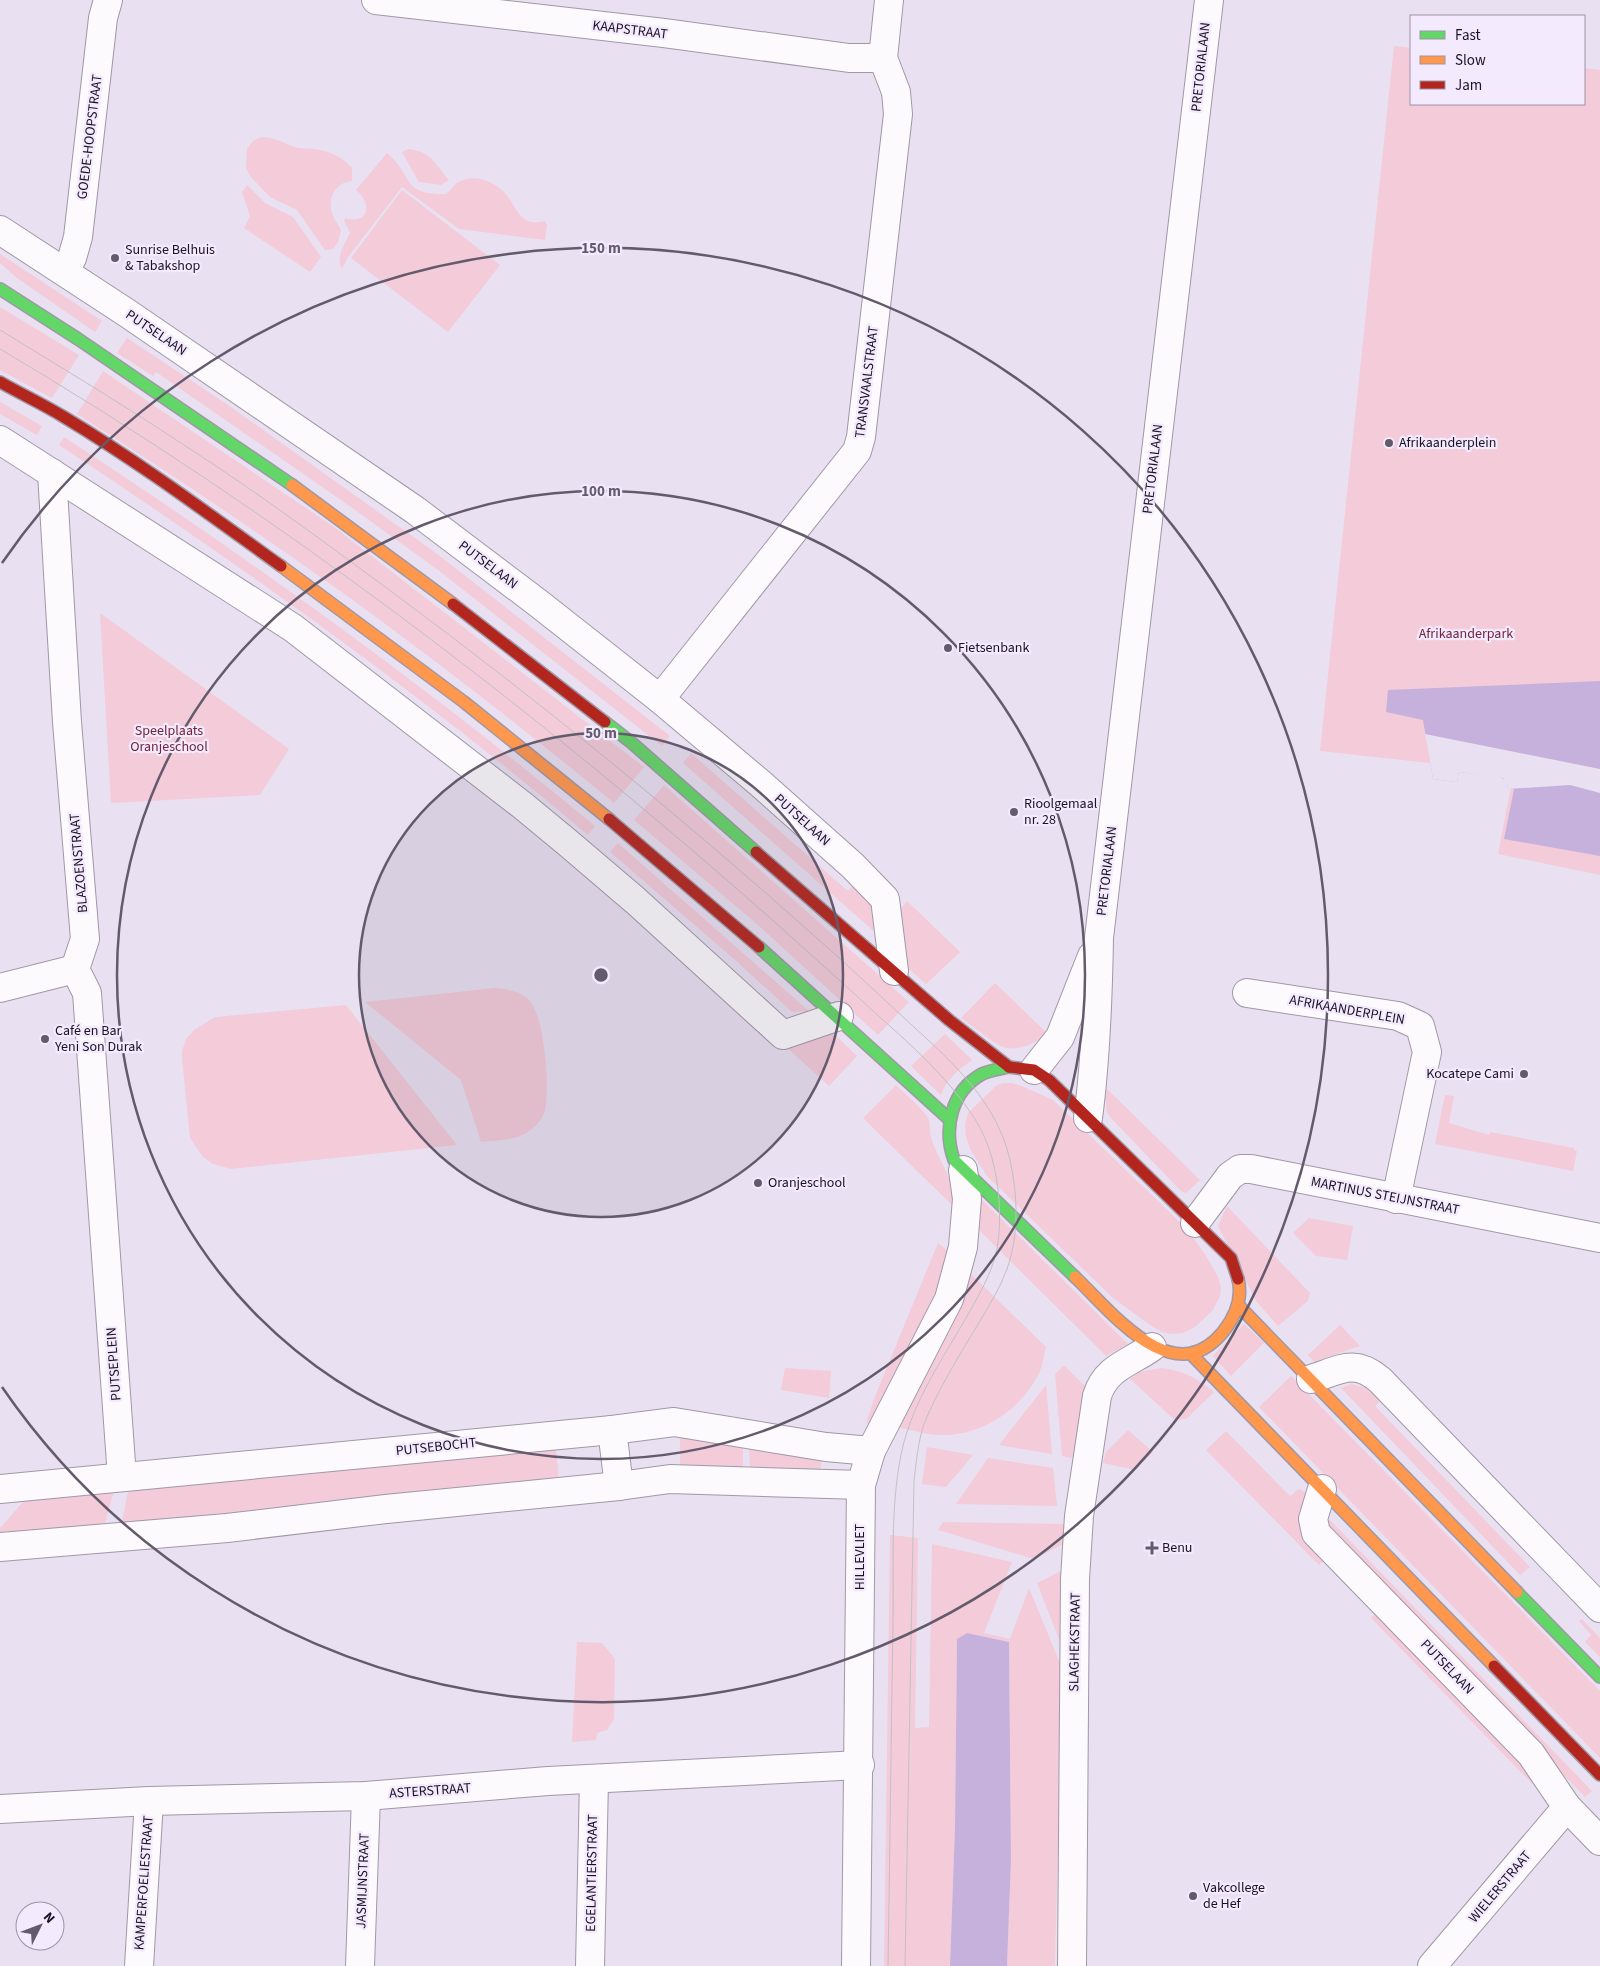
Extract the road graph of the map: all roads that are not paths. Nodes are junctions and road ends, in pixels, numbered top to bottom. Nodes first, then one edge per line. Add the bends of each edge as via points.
1 (108, 0) edge
2 (376, 0) edge
3 (889, 0) edge
4 (1209, 0) edge
5 (883, 58) junction
6 (0, 230) edge
7 (64, 271) junction
8 (0, 289) edge
9 (0, 382) edge
10 (0, 440) edge
11 (52, 473) junction
12 (660, 699) junction
13 (1099, 938) junction
14 (75, 969) junction
15 (894, 971) junction
16 (0, 988) edge
17 (1247, 993) dead end
18 (840, 1016) junction
19 (1021, 1069) junction
20 (1088, 1118) junction
21 (950, 1119) junction
22 (963, 1170) junction
23 (1396, 1198) junction
24 (1194, 1223) junction
25 (1600, 1238) edge
26 (1238, 1305) junction
27 (1152, 1347) junction
28 (1191, 1354) junction
29 (1311, 1379) junction
30 (612, 1430) junction
31 (872, 1451) junction
32 (122, 1477) junction
33 (619, 1486) junction
34 (861, 1486) junction
35 (0, 1489) edge
36 (1322, 1489) junction
37 (0, 1547) edge
38 (1600, 1608) edge
39 (1600, 1677) edge
40 (860, 1765) junction
41 (1600, 1775) edge
42 (594, 1780) junction
43 (366, 1796) junction
44 (149, 1801) junction
45 (1567, 1807) junction
46 (0, 1809) edge
47 (1600, 1841) edge
48 (139, 1966) edge
49 (360, 1966) edge
50 (590, 1966) edge
51 (856, 1966) edge
52 (1072, 1966) edge
53 (1432, 1966) edge

1 - 7 street, GOEDE-HOOPSTRAAT via 103,18 78,237
2 - 5 street, KAAPSTRAAT via 849,58
3 - 5 street, TRANSVAALSTRAAT
4 - 13 street, PRETORIALAAN
5 - 12 street, TRANSVAALSTRAAT via 896,92 898,114 861,437 856,451
6 - 7 street, PUTSELAAN
7 - 12 street, PUTSELAAN via 415,510
8 - 15 main road via 296,488 473,619 632,743
9 - 18 main road via 62,416 175,490 389,643 617,823
10 - 11 street
11 - 14 street, BLAZOENSTRAAT via 67,722 85,940
11 - 18 street via 294,628 545,824 636,901 783,1035
12 - 15 street, PUTSELAAN via 811,828 885,899
13 - 19 street, PRETORIALAAN via 1060,1037
13 - 20 street, PRETORIALAAN via 1098,1018
14 - 16 street
14 - 32 street, PUTSEPLEIN via 87,993
15 - 19 main road via 949,1020
17 - 23 street, AFRIKAANDERPLEIN via 1398,1016 1420,1026 1427,1052
18 - 21 main road
19 - 20 main road via 1049,1080
19 - 21 main road via 993,1070 980,1075 959,1097
20 - 24 main road
21 - 22 main road via 948,1149
22 - 27 main road via 1137,1337
22 - 31 street, HILLEVLIET via 966,1199 963,1247 948,1299
23 - 24 street, MARTINUS STEIJNSTRAAT via 1240,1169 1219,1188
23 - 25 street, MARTINUS STEIJNSTRAAT
24 - 26 main road via 1231,1258 1240,1291
26 - 28 main road via 1216,1340
26 - 29 main road
27 - 28 main road via 1175,1354
27 - 52 street, SLAGHEKSTRAAT via 1114,1370 1100,1384 1078,1516
28 - 36 main road
29 - 38 street via 1354,1366 1368,1370
29 - 39 main road
30 - 31 street, PUTSEBOCHT via 674,1422 826,1447
30 - 32 street, PUTSEBOCHT
30 - 33 street
31 - 34 street, HILLEVLIET
32 - 35 street, PUTSEBOCHT
33 - 34 street via 670,1479
33 - 37 street via 228,1528
34 - 40 street, HILLEVLIET
36 - 41 main road
36 - 45 street, PUTSELAAN via 1313,1519 1316,1532 1531,1754
40 - 42 street, ASTERSTRAAT
40 - 51 street, HILLEVLIET
42 - 43 street, ASTERSTRAAT
42 - 50 street, EGELANTIERSTRAAT
43 - 44 street, ASTERSTRAAT
43 - 49 street, JASMIJNSTRAAT
44 - 46 street, ASTERSTRAAT
44 - 48 street, KAMPERFOELIESTRAAT
45 - 47 street, PUTSELAAN
45 - 53 street, WIELERSTRAAT

